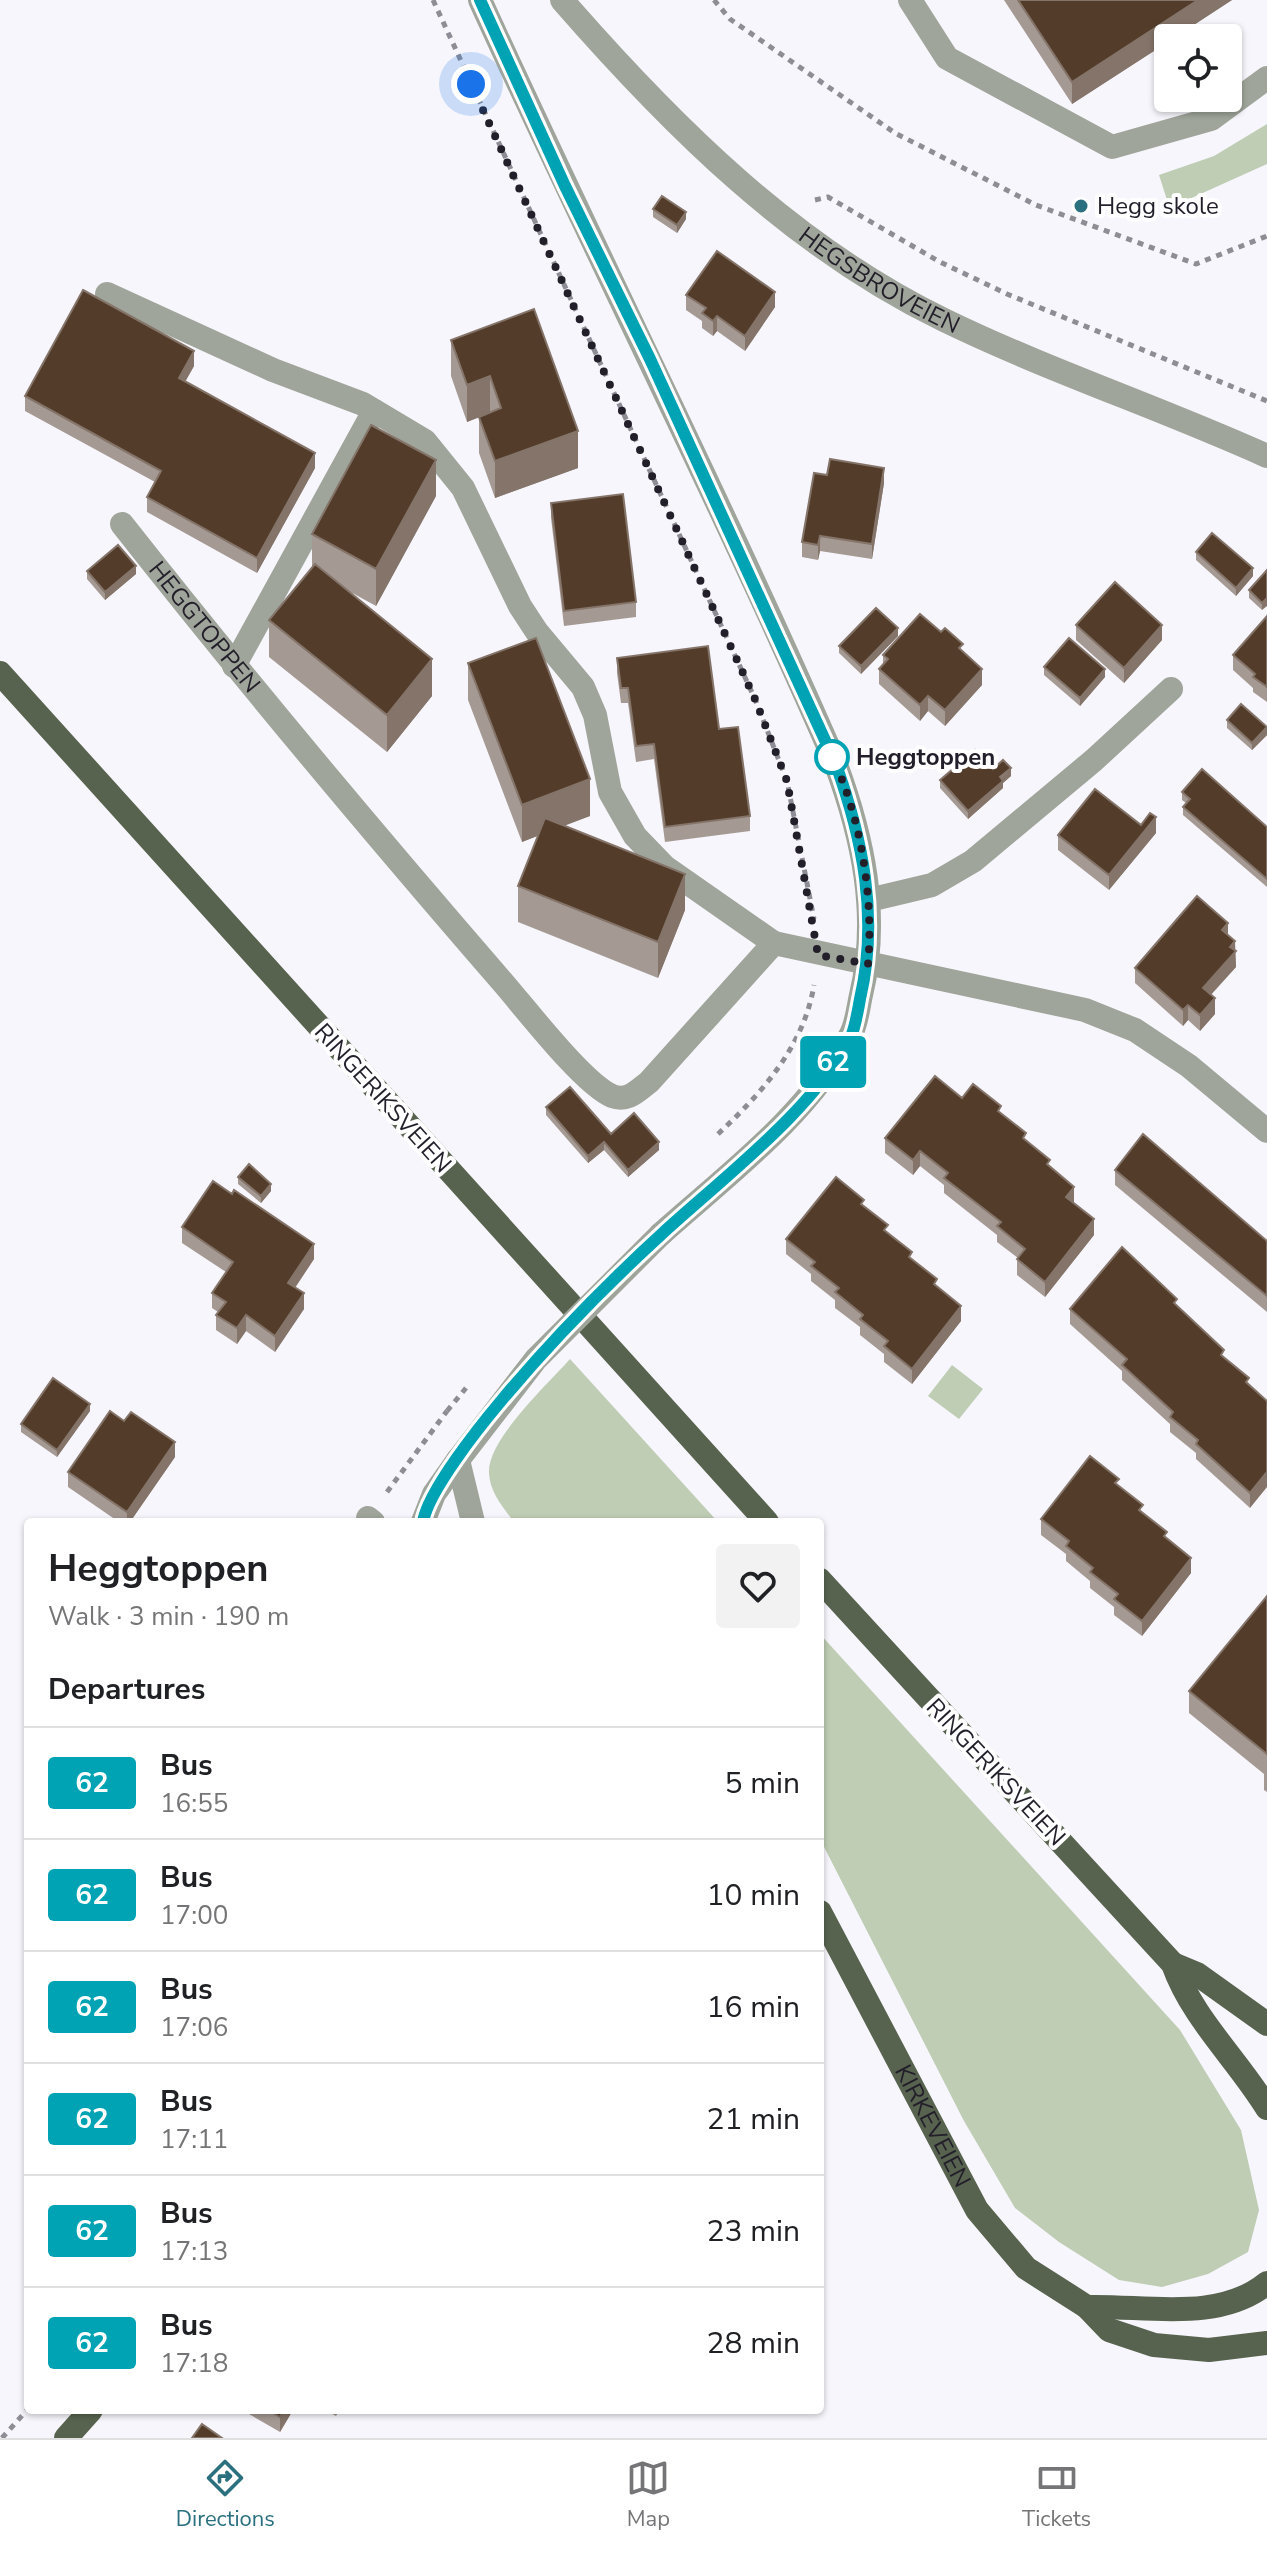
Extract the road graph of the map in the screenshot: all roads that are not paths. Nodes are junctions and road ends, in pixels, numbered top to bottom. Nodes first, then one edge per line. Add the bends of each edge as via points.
1 (480, 0) edge
2 (562, 0) edge
3 (910, 0) edge
4 (1267, 78) edge
5 (107, 294) dead end
6 (374, 411) junction
7 (1267, 456) edge
8 (122, 524) dead end
9 (234, 666) junction
10 (0, 673) edge
11 (1171, 689) dead end
12 (869, 900) junction
13 (774, 943) junction
14 (868, 964) junction
15 (1267, 1131) edge
16 (458, 1460) junction
17 (425, 1518) edge
18 (472, 1518) edge
19 (763, 1518) edge
20 (824, 1584) edge
21 (824, 1920) edge
22 (1173, 1964) junction
23 (1267, 2024) edge
24 (1267, 2108) edge
25 (1267, 2283) edge
26 (1087, 2307) junction
27 (1267, 2343) edge
28 (87, 2414) edge
29 (66, 2438) edge

1 - 12 street via 823,735 850,803
2 - 7 street, HEGSBROVEIEN via 723,168 796,229 873,280 1031,360
3 - 4 street via 947,58 1112,147 1211,119
5 - 6 street
6 - 9 street
6 - 13 street via 425,441 463,488 520,606 583,687 595,715 610,792 635,836 665,867
8 - 9 street, HEGGTOPPEN
9 - 13 street, HEGGTOPPEN via 529,1013 609,1095 622,1099 649,1082
10 - 19 main road, RINGERIKSVEIEN
11 - 12 street via 973,861 932,885
12 - 14 street
13 - 14 street
14 - 15 street via 1085,1010 1135,1030 1189,1066
14 - 16 street, bridge via 852,1033 825,1075 787,1120 661,1234 536,1359
16 - 17 street
16 - 18 street
20 - 22 main road, RINGERIKSVEIEN
21 - 26 main road, KIRKEVEIEN via 977,2210 1026,2268
22 - 23 main road, RINGERIKSVEIEN via 1197,1974
22 - 24 main road, RINGERIKSVEIEN via 1183,1993
25 - 26 main road via 1228,2303 1199,2309
26 - 27 main road, KIRKEVEIEN via 1109,2330 1154,2345 1209,2350
28 - 29 main road

